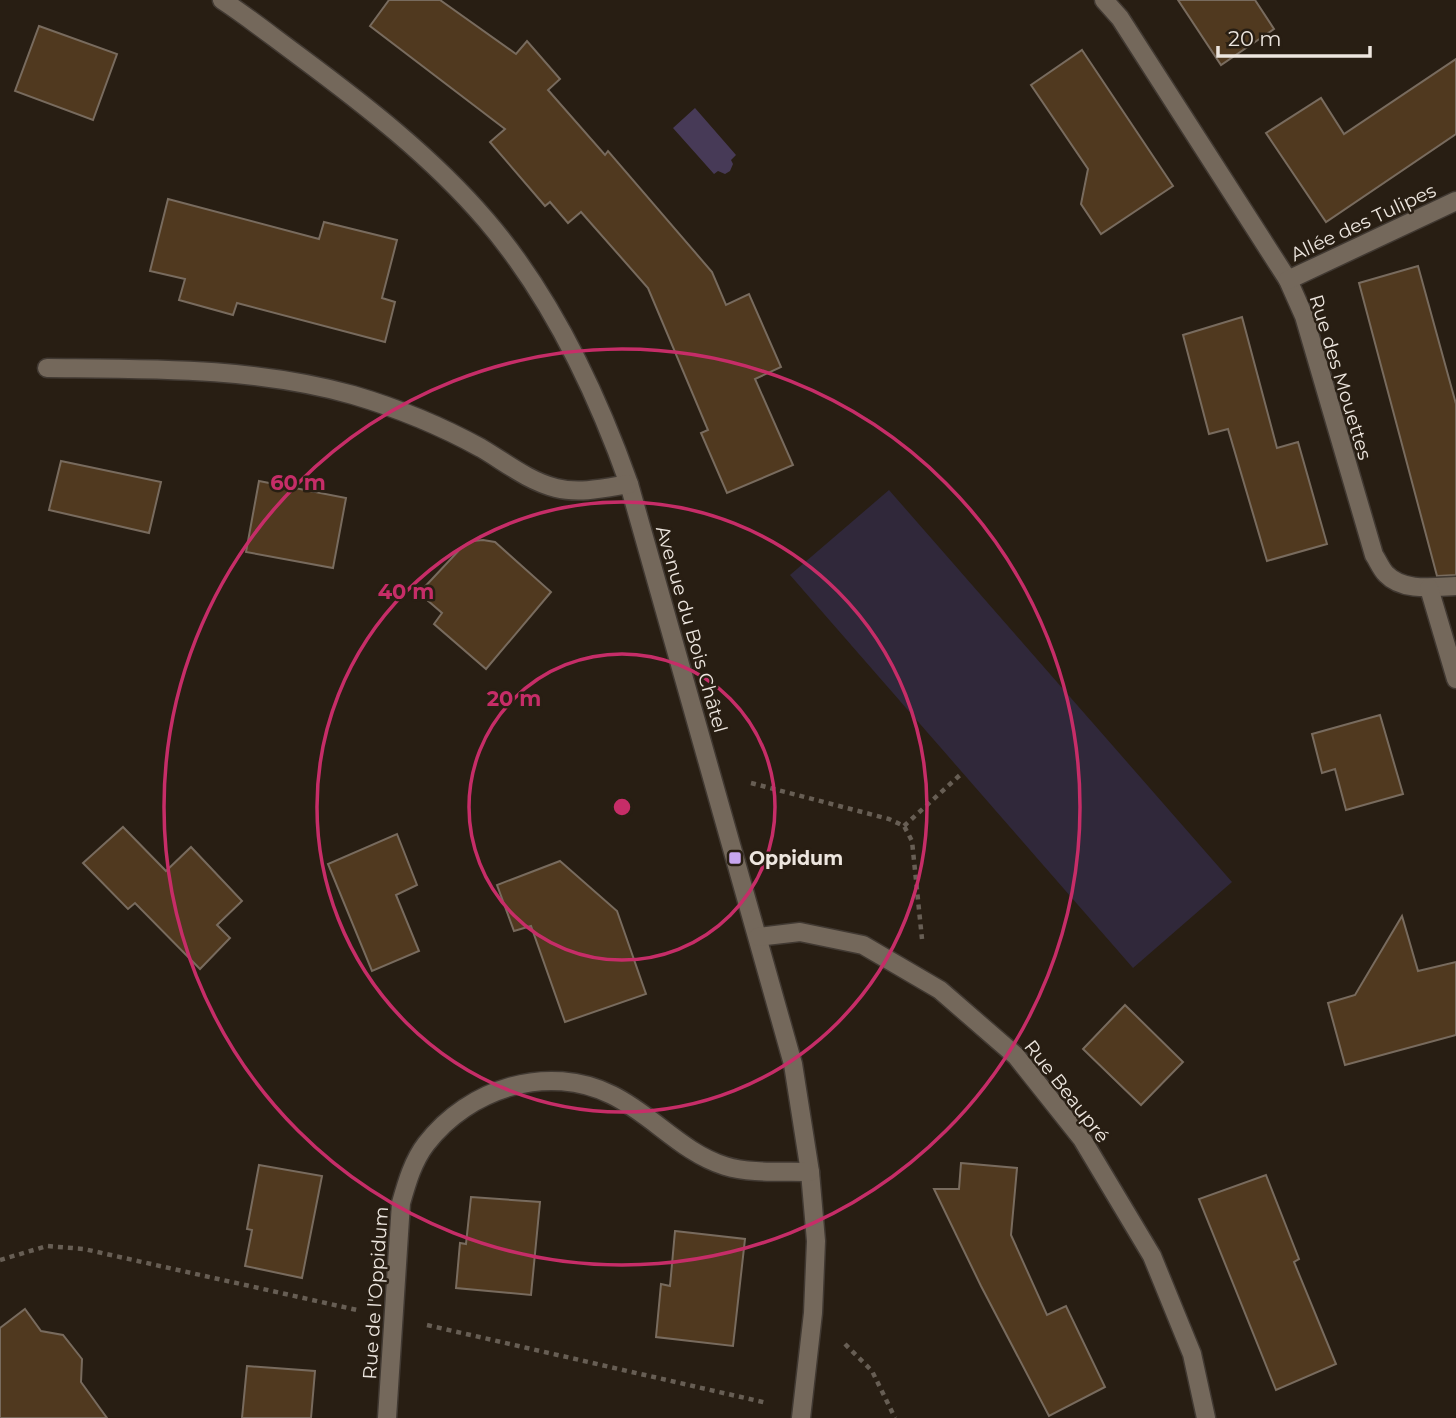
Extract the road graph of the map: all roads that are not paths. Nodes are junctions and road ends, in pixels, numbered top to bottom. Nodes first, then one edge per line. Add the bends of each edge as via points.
1 (222, 0) edge
2 (1104, 0) edge
3 (1456, 201) edge
4 (1288, 280) junction
5 (47, 368) dead end
6 (629, 484) junction
7 (1456, 586) edge
8 (1429, 588) junction
9 (1456, 680) edge
10 (758, 937) junction
11 (810, 1172) junction
12 (387, 1418) edge
13 (801, 1418) edge
14 (1206, 1418) edge

1 - 6 street, Avenue du Bois Châtel via 356,98 486,220 553,318 610,432
2 - 4 street, Rue des Mouettes
3 - 4 street, Allée des Tulipes
4 - 8 street, Rue des Mouettes via 1304,316 1374,555 1386,574 1400,584
5 - 6 street via 191,369 295,381 356,396 430,423 556,488 579,491
6 - 10 street, Avenue du Bois Châtel
7 - 8 street, Rue des Mouettes
8 - 9 street
10 - 11 street, Avenue du Bois Châtel via 793,1064
10 - 14 street, Rue Beaupré via 800,932 863,945 940,990 1016,1056 1082,1139 1152,1255 1192,1354
11 - 12 street, Rue de l'Oppidum via 761,1171 701,1156 642,1111 592,1086 553,1079 516,1083 472,1103 425,1145 410,1172 401,1203
11 - 13 street, Avenue du Bois Châtel via 816,1241

